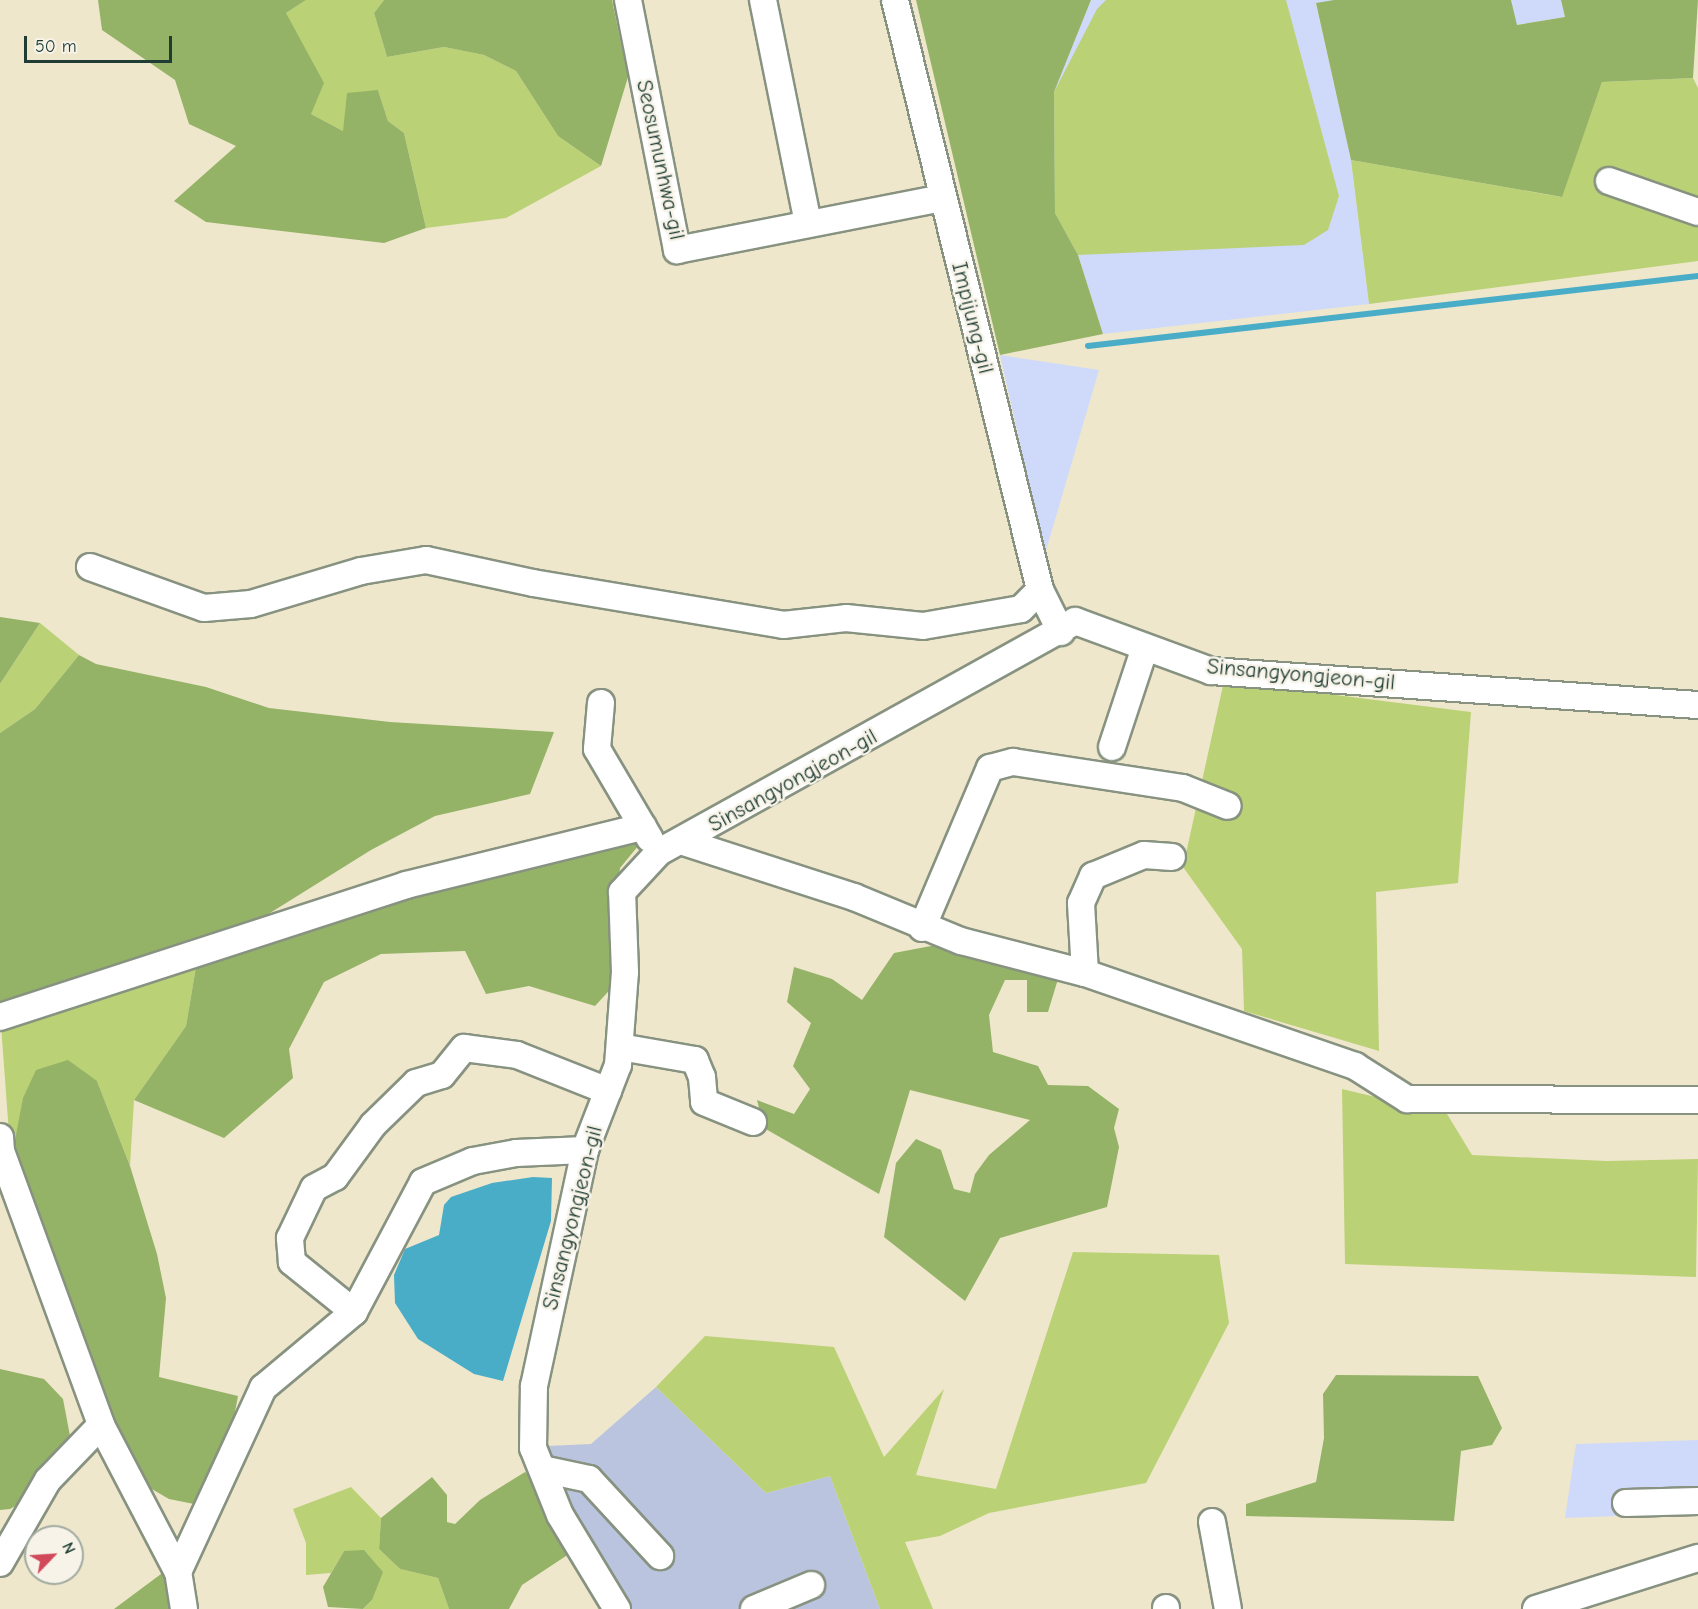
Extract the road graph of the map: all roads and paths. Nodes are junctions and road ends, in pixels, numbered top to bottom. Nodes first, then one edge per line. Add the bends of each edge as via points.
1 (628, 0) edge
2 (763, 0) edge
3 (896, 0) edge
4 (1609, 181) dead end
5 (941, 198) junction
6 (1698, 212) edge
7 (808, 224) junction
8 (90, 567) dead end
9 (1040, 590) junction
10 (1061, 632) junction
11 (1145, 647) junction
12 (601, 703) dead end
13 (1698, 705) edge
14 (1112, 747) dead end
15 (1228, 806) dead end
16 (643, 827) junction
17 (684, 842) junction
18 (659, 852) junction
19 (1172, 857) dead end
20 (922, 928) junction
21 (1085, 972) junction
22 (0, 1017) edge
23 (620, 1047) junction
24 (608, 1091) junction
25 (1698, 1100) edge
26 (753, 1122) dead end
27 (0, 1137) edge
28 (585, 1150) junction
29 (354, 1312) junction
30 (100, 1425) junction
31 (542, 1469) junction
32 (1698, 1501) edge
33 (1626, 1503) dead end
34 (1212, 1522) dead end
35 (660, 1556) dead end
36 (1698, 1558) edge
37 (0, 1563) edge
38 (178, 1572) junction
39 (811, 1585) dead end
40 (184, 1609) edge
41 (617, 1609) edge
42 (754, 1609) edge
43 (1228, 1609) edge
44 (1536, 1609) edge

1 - 7 street, Seosumunhwa-gil via 677,250
2 - 7 street
3 - 5 street, Impijung-gil
4 - 6 street
5 - 7 street
5 - 9 street, Impijung-gil
8 - 9 street via 204,608 251,604 361,571 426,560 533,583 783,625 846,618 923,626 1021,609
9 - 10 street, Impijung-gil
10 - 11 street, Sinsangyongjeon-gil via 1075,621
10 - 17 street, Sinsangyongjeon-gil
11 - 13 street, Sinsangyongjeon-gil via 1211,670
11 - 14 street
12 - 16 street via 597,749
15 - 20 street via 1183,788 1013,762 990,768
16 - 18 street
16 - 22 street via 406,885
17 - 18 street, Sinsangyongjeon-gil
17 - 20 street via 854,897
18 - 23 street, Sinsangyongjeon-gil via 622,892 625,972
19 - 21 street via 1144,855 1093,876 1081,903
20 - 21 street
21 - 25 street via 1355,1066 1407,1099
23 - 24 street, Sinsangyongjeon-gil
23 - 26 street via 695,1060 702,1077 704,1102
24 - 28 street, Sinsangyongjeon-gil
24 - 29 street via 517,1054 464,1048 442,1075 416,1083 373,1125 335,1177 314,1188 290,1238 292,1262
27 - 30 street via 1,1151
28 - 29 street via 516,1153 473,1161 423,1182
28 - 31 street, Sinsangyongjeon-gil via 534,1386 533,1448
29 - 38 street via 263,1388
30 - 37 street via 48,1480
30 - 38 street
31 - 35 street via 589,1479
31 - 41 street, Sinsangyongjeon-gil via 560,1515
32 - 33 street
34 - 43 street
36 - 44 street
38 - 40 street
39 - 42 street

